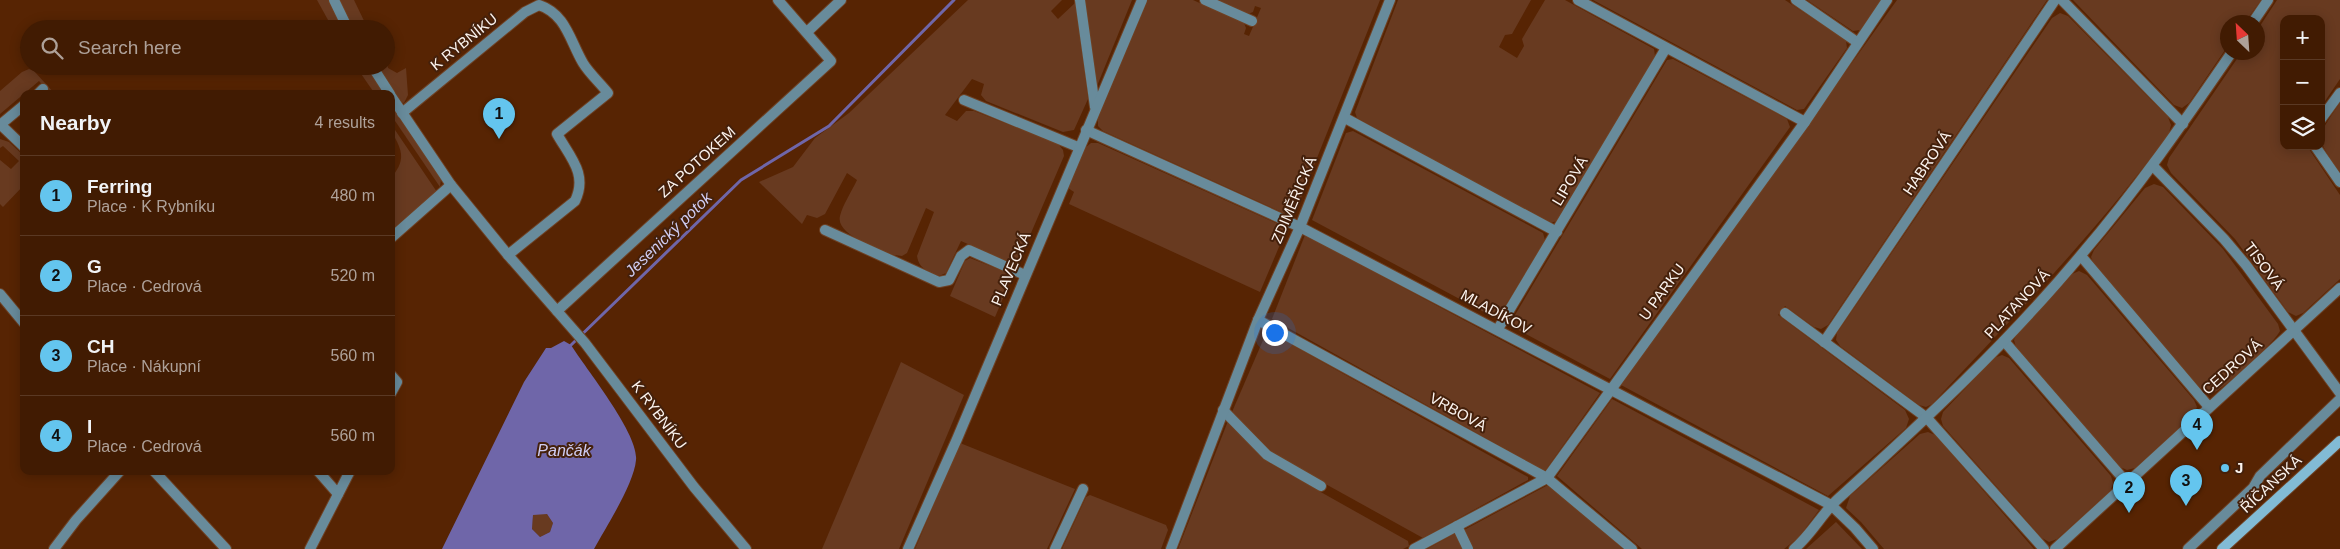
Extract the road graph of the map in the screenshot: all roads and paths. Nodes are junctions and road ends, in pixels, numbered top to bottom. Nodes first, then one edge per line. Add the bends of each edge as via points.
1 (334, 0) edge
2 (778, 0) edge
3 (841, 0) edge
4 (1080, 0) edge
5 (1142, 0) edge
6 (1205, 0) edge
7 (1390, 0) edge
8 (1578, 0) edge
9 (1796, 0) edge
10 (1888, 0) edge
11 (2055, 0) edge
12 (2062, 0) edge
13 (2268, 0) edge
14 (2258, 15) edge
15 (344, 20) edge
16 (1252, 21) dead end
17 (808, 32) junction
18 (1857, 42) junction
19 (1666, 48) junction
20 (2227, 60) edge
21 (378, 75) edge
22 (387, 90) edge
23 (2340, 93) edge
24 (964, 100) dead end
25 (395, 102) edge
26 (20, 108) edge
27 (1095, 108) junction
28 (402, 113) junction
29 (2325, 114) edge
30 (1345, 118) junction
31 (1805, 122) junction
32 (0, 124) edge
33 (2183, 124) junction
34 (1086, 130) junction
35 (20, 143) edge
36 (1078, 147) junction
37 (2318, 150) edge
38 (2153, 166) junction
39 (2340, 182) edge
40 (451, 185) junction
41 (1300, 227) junction
42 (825, 230) dead end
43 (1557, 232) junction
44 (395, 234) edge
45 (508, 255) junction
46 (2081, 256) junction
47 (1025, 275) junction
48 (2340, 288) edge
49 (0, 294) edge
50 (557, 311) junction
51 (1785, 313) dead end
52 (20, 318) edge
53 (1258, 320) junction
54 (1498, 329) junction
55 (2293, 331) junction
56 (2004, 341) junction
57 (1824, 342) junction
58 (1610, 391) junction
59 (2340, 393) edge
60 (2340, 399) edge
61 (2209, 407) junction
62 (1223, 410) junction
63 (1927, 418) junction
64 (2340, 441) edge
65 (116, 475) edge
66 (158, 475) edge
67 (321, 475) edge
68 (348, 475) edge
69 (1547, 478) junction
70 (2127, 483) junction
71 (1321, 486) dead end
72 (1083, 489) dead end
73 (338, 494) junction
74 (1831, 505) junction
75 (1457, 526) junction
76 (54, 549) edge
77 (226, 549) edge
78 (310, 549) edge
79 (746, 549) edge
80 (908, 549) edge
81 (1055, 549) edge
82 (1171, 549) edge
83 (1414, 549) edge
84 (1468, 549) edge
85 (1632, 549) edge
86 (1794, 549) edge
87 (1873, 549) edge
88 (2044, 549) edge
89 (2055, 549) edge
90 (2188, 549) edge
91 (2222, 549) edge

1 - 15 street
2 - 17 street, ZA POTOKEM
3 - 17 street
4 - 27 street
5 - 27 street, PLAVECKÁ
6 - 16 street
7 - 30 street, ZDIMĚŘICKÁ
8 - 19 street
9 - 18 street
10 - 18 street, U PARKU
11 - 57 street, HABROVÁ
12 - 33 street
13 - 14 street
17 - 50 street, ZA POTOKEM via 831,61
18 - 31 street, U PARKU
19 - 31 street
19 - 43 street, LIPOVÁ
20 - 33 street, PLATANOVÁ
21 - 22 street, K RYBNÍKU
23 - 29 street
24 - 36 street
25 - 28 street, K RYBNÍKU
26 - 32 street
27 - 34 street, PLAVECKÁ
28 - 40 street, K RYBNÍKU
28 - 45 street, K RYBNÍKU via 525,12 539,5 552,9 583,63 608,93 557,134 580,173 580,189 574,201
30 - 41 street, ZDIMĚŘICKÁ
30 - 43 street
31 - 58 street, U PARKU
32 - 35 street
33 - 38 street, PLATANOVÁ
34 - 36 street, PLAVECKÁ
34 - 41 street, MLADÍKOV
36 - 47 street, PLAVECKÁ
37 - 39 street
38 - 46 street, PLATANOVÁ
38 - 55 street, TISOVÁ via 2224,239
40 - 44 street
40 - 45 street, K RYBNÍKU
41 - 53 street, ZDIMĚŘICKÁ
41 - 54 street, MLADÍKOV
42 - 47 street via 939,282 949,280 969,250
43 - 54 street, LIPOVÁ
45 - 50 street, K RYBNÍKU
46 - 56 street, PLATANOVÁ
46 - 61 street
47 - 80 street, PLAVECKÁ
48 - 55 street, CEDROVÁ
49 - 52 street
50 - 79 street, K RYBNÍKU
51 - 57 street
53 - 62 street, ZDIMĚŘICKÁ
53 - 69 street, VRBOVÁ
54 - 58 street, MLADÍKOV
55 - 59 street, TISOVÁ
55 - 61 street, CEDROVÁ
56 - 63 street, PLATANOVÁ
56 - 70 street
57 - 63 street
58 - 69 street, U PARKU
58 - 74 street, MLADÍKOV
60 - 90 street via 2260,476 2254,488
61 - 70 street, CEDROVÁ
62 - 71 street via 1267,455
62 - 82 street, ZDIMĚŘICKÁ
63 - 74 street, PLATANOVÁ
63 - 88 street
64 - 91 main road, ŘÍČANSKÁ
65 - 76 street
66 - 77 street
67 - 73 street
68 - 73 street
69 - 75 street, U PARKU
69 - 85 street, VRBOVÁ
70 - 89 street, CEDROVÁ
72 - 81 street
73 - 78 street
74 - 86 street, PLATANOVÁ via 1804,541
74 - 87 street, MLADÍKOV
75 - 83 street, U PARKU
75 - 84 street

